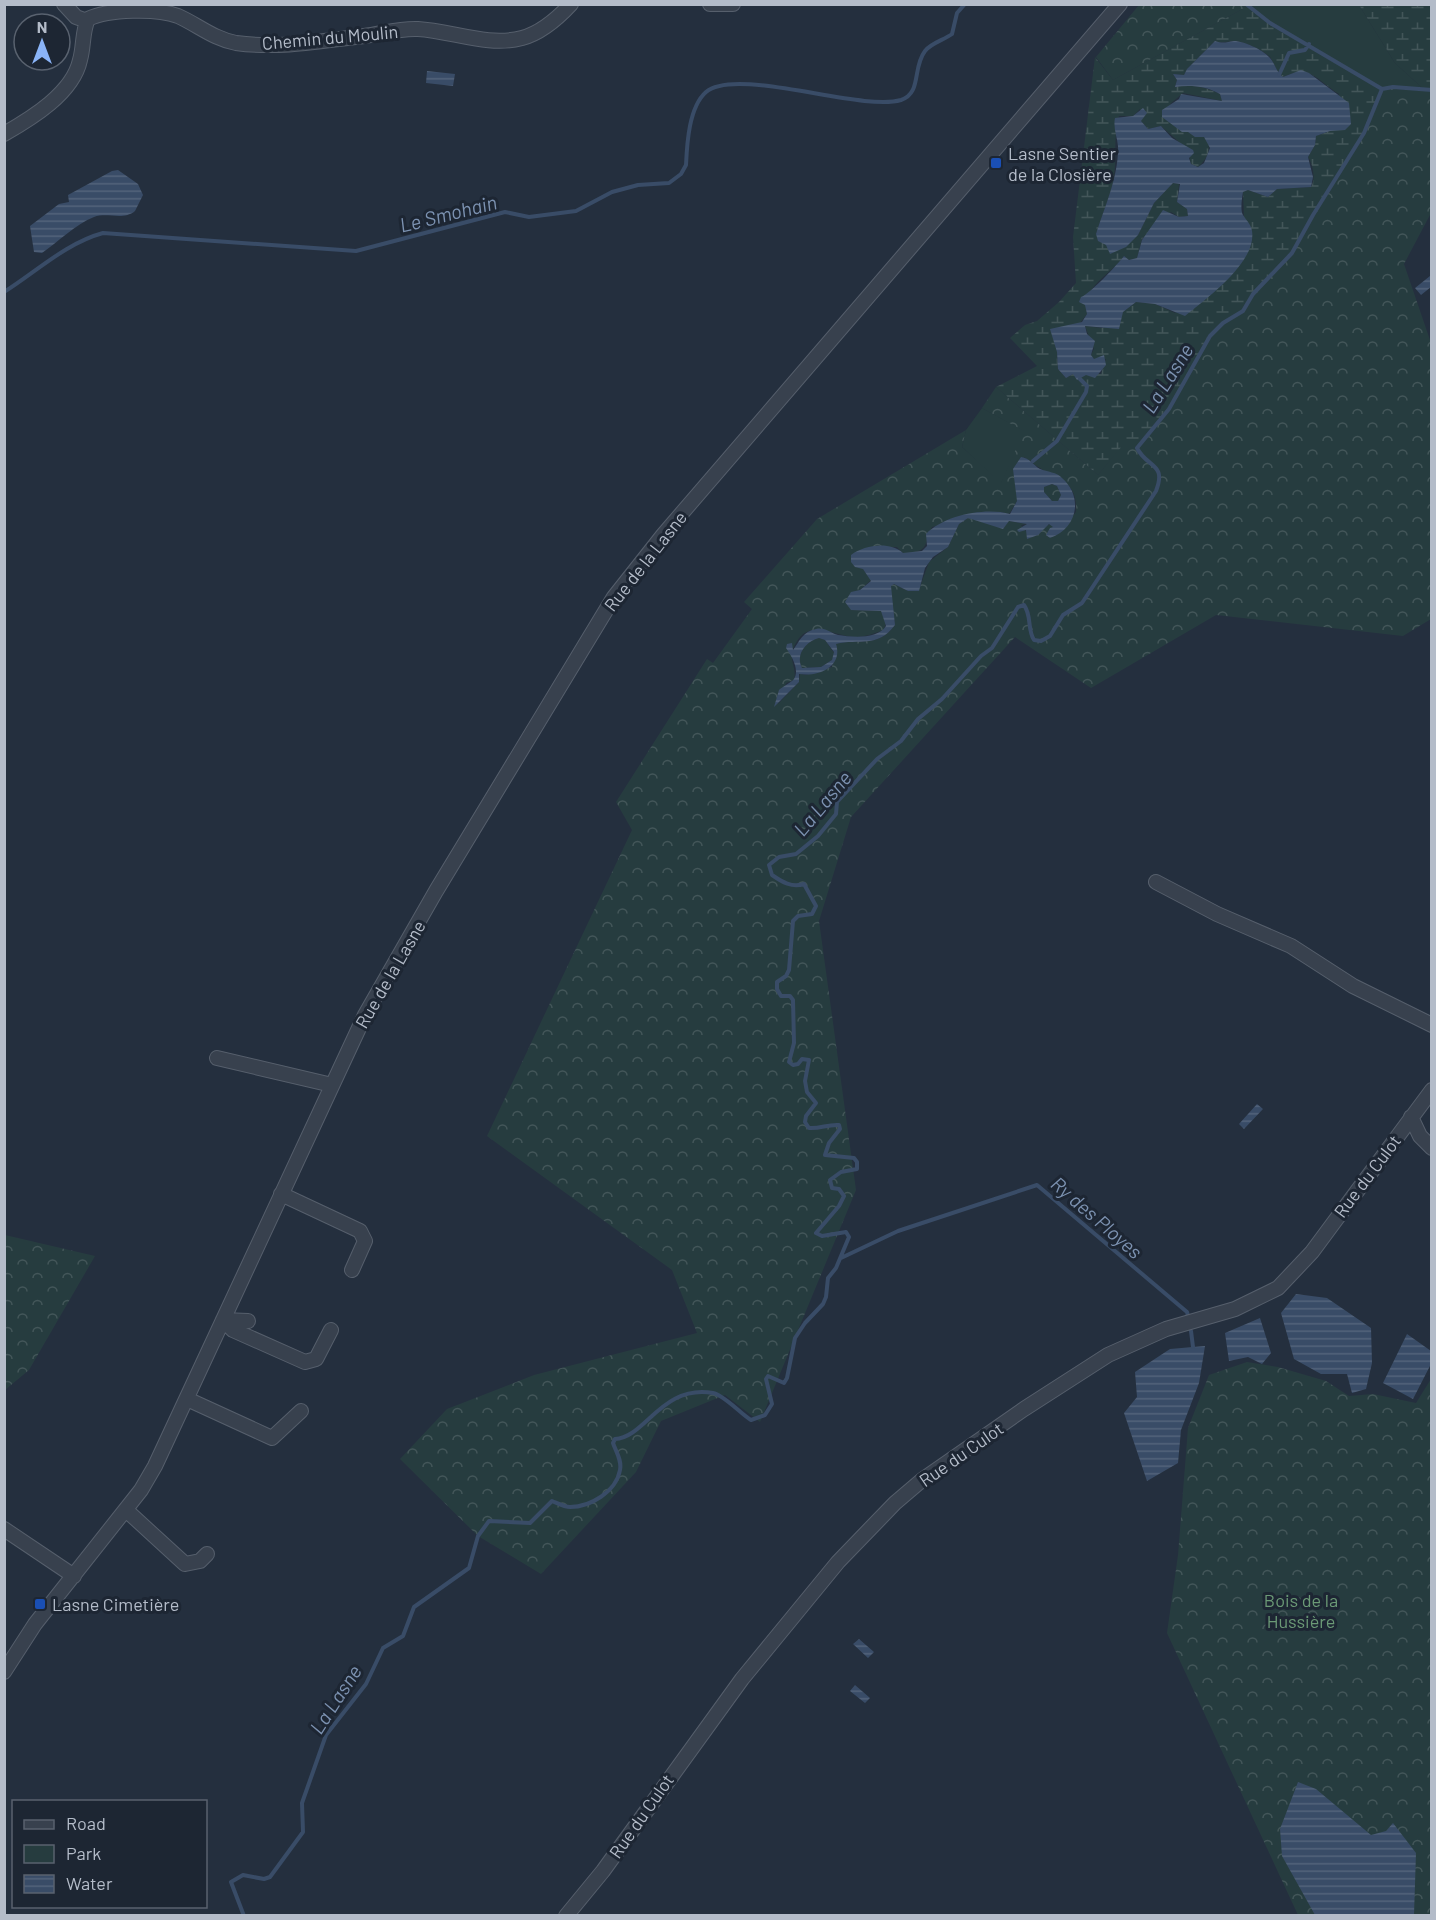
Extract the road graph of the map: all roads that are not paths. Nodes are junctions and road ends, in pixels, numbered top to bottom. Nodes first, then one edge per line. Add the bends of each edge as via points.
1 (64, 4) edge
2 (571, 4) edge
3 (710, 4) edge
4 (733, 4) edge
5 (1120, 4) edge
6 (87, 21) junction
7 (4, 134) edge
8 (1156, 882) dead end
9 (1431, 1025) edge
10 (217, 1058) dead end
11 (332, 1085) junction
12 (1431, 1090) edge
13 (1411, 1117) junction
14 (1431, 1148) edge
15 (281, 1194) junction
16 (352, 1269) dead end
17 (223, 1320) junction
18 (248, 1321) dead end
19 (331, 1330) dead end
20 (187, 1399) junction
21 (301, 1411) dead end
22 (126, 1510) junction
23 (4, 1529) edge
24 (207, 1554) dead end
25 (74, 1576) junction
26 (4, 1672) edge
27 (566, 1916) edge

1 - 6 street via 76,17
2 - 6 street, Chemin du Moulin via 533,34 510,40 419,29 255,45 222,39 165,13 106,12
3 - 4 street
5 - 11 street, Rue de la Lasne via 625,581 393,964
6 - 7 street via 80,61 70,83 44,107
8 - 9 street via 1291,946 1353,987
10 - 11 street
11 - 15 street, Rue de la Lasne
12 - 13 street, Rue du Culot
13 - 14 street
13 - 27 street, Rue du Culot via 1312,1252 1278,1288 1235,1309 1159,1332 1108,1355 922,1480 887,1511 838,1562 742,1679
15 - 16 street via 360,1231 365,1241
15 - 17 street, Rue de la Lasne
17 - 18 street
17 - 19 street via 233,1330 305,1362 316,1359
17 - 20 street, Rue de la Lasne
20 - 21 street via 274,1443
20 - 22 street, Rue de la Lasne via 155,1466
22 - 24 street via 185,1564 200,1561
22 - 25 street, Rue de la Lasne
23 - 25 street
25 - 26 street, Rue de la Lasne

